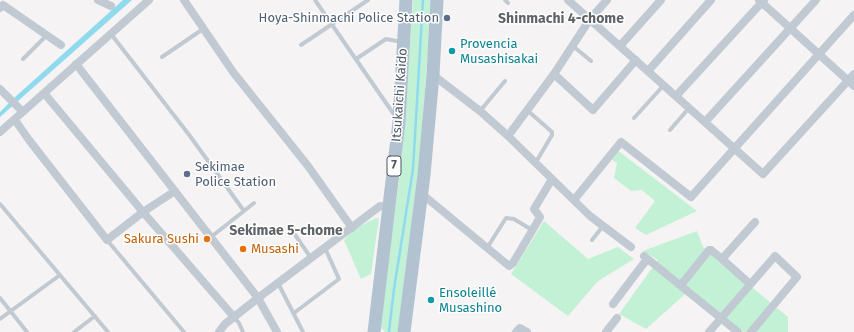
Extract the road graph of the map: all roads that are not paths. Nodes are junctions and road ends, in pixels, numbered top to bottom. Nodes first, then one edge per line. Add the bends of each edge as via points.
1 (98, 0) edge
2 (149, 0) edge
3 (184, 0) edge
4 (315, 0) edge
5 (368, 0) edge
6 (406, 0) edge
7 (437, 0) edge
8 (568, 0) edge
9 (607, 0) edge
10 (661, 0) edge
11 (711, 0) edge
12 (816, 0) edge
13 (762, 1) edge
14 (111, 6) dead end
15 (0, 8) edge
16 (854, 16) edge
17 (590, 19) junction
18 (332, 24) junction
19 (204, 28) junction
20 (790, 28) junction
21 (110, 34) junction
22 (47, 35) junction
23 (403, 42) junction
24 (61, 45) dead end
25 (301, 45) dead end
26 (572, 45) junction
27 (620, 46) junction
28 (819, 54) junction
29 (162, 57) dead end
30 (23, 59) dead end
31 (356, 59) junction
32 (636, 60) junction
33 (591, 61) dead end
34 (76, 64) junction
35 (648, 71) junction
36 (554, 74) junction
37 (854, 74) edge
38 (433, 75) junction
39 (505, 81) dead end
40 (851, 83) edge
41 (664, 85) junction
42 (0, 88) edge
43 (44, 93) junction
44 (676, 96) junction
45 (689, 108) junction
46 (527, 110) junction
47 (480, 111) junction
48 (23, 112) junction
49 (634, 118) dead end
50 (15, 120) junction
51 (399, 122) junction
52 (705, 122) junction
53 (670, 130) dead end
54 (0, 132) edge
55 (508, 136) junction
56 (734, 148) junction
57 (536, 162) junction
58 (552, 179) junction
59 (175, 190) junction
60 (422, 194) junction
61 (574, 200) junction
62 (254, 203) dead end
63 (0, 204) edge
64 (390, 207) junction
65 (244, 211) junction
66 (143, 212) junction
67 (756, 222) dead end
68 (603, 226) junction
69 (352, 228) junction
70 (291, 229) dead end
71 (532, 230) junction
72 (210, 237) junction
73 (107, 240) junction
74 (592, 240) dead end
75 (631, 247) dead end
76 (325, 248) junction
77 (487, 248) junction
78 (311, 258) junction
79 (722, 259) junction
80 (60, 275) junction
81 (278, 284) junction
82 (750, 284) junction
83 (681, 285) junction
84 (0, 298) edge
85 (258, 298) junction
86 (613, 304) dead end
87 (10, 311) junction
88 (294, 313) junction
89 (95, 316) junction
90 (234, 317) junction
91 (617, 318) dead end
92 (722, 318) junction
93 (0, 319) edge
94 (375, 330) edge
95 (27, 332) edge
96 (74, 332) edge
97 (108, 332) edge
98 (184, 332) edge
99 (219, 332) edge
100 (243, 332) edge
101 (277, 332) edge
102 (303, 332) edge
103 (404, 332) edge
104 (516, 332) edge
105 (527, 332) edge
106 (606, 332) edge
107 (710, 332) edge
108 (738, 332) edge
109 (751, 332) edge

1 - 14 street
2 - 21 street
3 - 19 street
4 - 18 lane
5 - 18 lane
6 - 23 main road, Itsukaichi Kaido / 7
7 - 38 main road
8 - 17 street
9 - 17 street
10 - 27 street
11 - 35 street
12 - 20 street
13 - 20 street
13 - 44 street
15 - 22 street via 3,5
16 - 28 street
17 - 26 street
17 - 27 street
18 - 25 lane
18 - 31 lane
19 - 29 lane
19 - 69 street via 233,72 308,166
20 - 28 street
20 - 52 street
21 - 34 street
21 - 65 lane via 190,136
22 - 24 street
22 - 30 lane
23 - 31 lane via 386,39
23 - 51 main road, Itsukaichi Kaido / 7
26 - 33 lane
26 - 36 street
27 - 32 street
28 - 40 street
28 - 56 street
31 - 51 lane
32 - 35 street
32 - 36 street via 593,110
34 - 43 street
34 - 59 street
35 - 41 street
36 - 46 street
37 - 40 street
38 - 47 street
38 - 60 main road
39 - 47 lane
40 - 56 street via 763,174
41 - 44 street
41 - 49 lane
42 - 48 street
43 - 48 street
43 - 66 street
44 - 45 street
45 - 52 street
45 - 53 lane
46 - 55 street
46 - 57 lane via 552,132
47 - 55 street
48 - 50 street
50 - 54 street
50 - 73 street
51 - 64 main road, Itsukaichi Kaido / 7
52 - 56 street
55 - 57 street
56 - 61 street via 691,197 621,142
57 - 58 street
58 - 61 street
58 - 71 street via 534,209 540,216
59 - 66 street
59 - 72 street
60 - 77 street
60 - 103 main road
61 - 68 street
62 - 65 lane
63 - 80 lane
64 - 69 street via 380,206
64 - 94 main road, Itsukaichi Kaido / 7
65 - 72 lane
66 - 73 street
66 - 90 street
67 - 79 street
68 - 74 lane
68 - 75 street
69 - 76 street
70 - 78 lane
71 - 77 lane via 514,219 506,218
71 - 77 street via 511,265
72 - 85 street
73 - 98 lane
76 - 78 street
76 - 88 lane via 339,279
78 - 81 street
79 - 82 street
79 - 83 street via 709,250
80 - 87 lane
80 - 89 lane
81 - 85 street
81 - 88 lane
82 - 92 street
82 - 109 street via 775,256 797,277
83 - 86 street via 645,257
83 - 92 street
84 - 87 lane
85 - 90 street
85 - 101 street
87 - 93 lane
87 - 95 lane
88 - 102 lane
89 - 96 lane
89 - 97 lane
90 - 99 street
90 - 100 lane
91 - 106 street
92 - 107 street
92 - 108 street
104 - 105 street via 520,328

